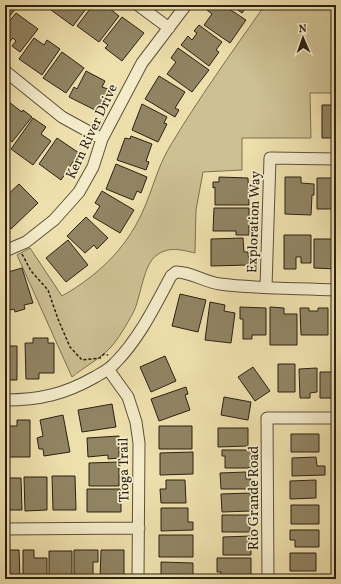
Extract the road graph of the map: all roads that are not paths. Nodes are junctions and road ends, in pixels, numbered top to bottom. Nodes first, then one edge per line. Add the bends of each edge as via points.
1 (138, 5) edge
2 (186, 5) edge
3 (169, 28) junction
4 (5, 71) edge
5 (102, 139) junction
6 (336, 159) edge
7 (5, 251) edge
8 (266, 287) junction
9 (336, 290) edge
10 (111, 367) junction
11 (5, 400) edge
12 (336, 418) edge
13 (139, 528) junction
14 (5, 529) edge
15 (138, 579) edge
16 (268, 579) edge

1 - 3 street
2 - 3 street, Kern River Drive
3 - 5 street, Kern River Drive via 142,63
4 - 5 street via 62,117
5 - 7 street, Kern River Drive via 93,167 79,192 54,220 26,242
6 - 8 street, Exploration Way via 270,158
8 - 9 street
8 - 10 street via 236,287 211,283 185,272 176,272 171,276 146,321
10 - 11 street via 80,385 55,395 29,400
10 - 13 street, Tioga Trail via 128,397 136,422 139,443
12 - 16 street, Rio Grande Road via 267,418
13 - 14 street
13 - 15 street, Tioga Trail

